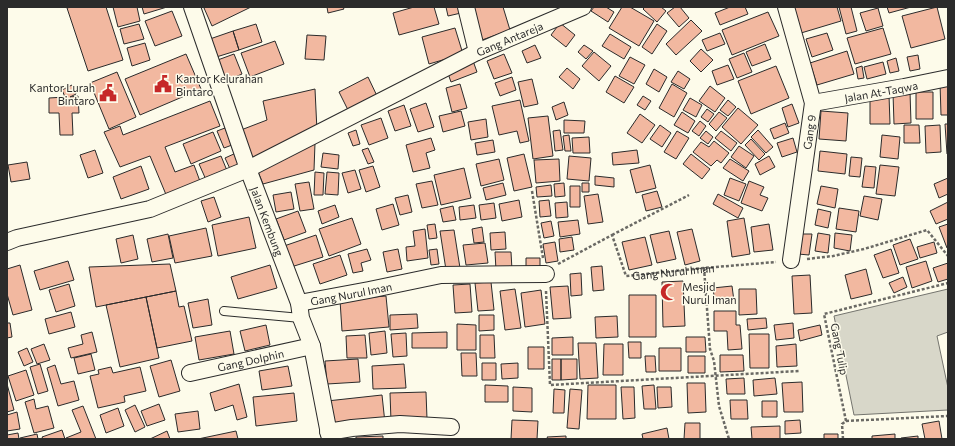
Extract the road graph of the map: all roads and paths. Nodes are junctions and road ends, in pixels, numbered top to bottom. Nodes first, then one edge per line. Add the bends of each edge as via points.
1 (192, 7) edge
2 (466, 7) edge
3 (583, 7) edge
4 (786, 7) edge
5 (477, 52) junction
6 (948, 78) edge
7 (813, 102) junction
8 (248, 169) junction
9 (532, 191) dead end
10 (690, 195) dead end
11 (612, 235) junction
12 (7, 242) edge
13 (948, 256) edge
14 (791, 260) junction
15 (704, 268) junction
16 (545, 272) junction
17 (948, 283) edge
18 (300, 310) junction
19 (224, 311) dead end
20 (312, 346) junction
21 (799, 371) dead end
22 (190, 373) dead end
23 (716, 376) junction
24 (948, 416) edge
25 (846, 421) junction
26 (451, 427) dead end
27 (329, 435) edge
28 (729, 439) edge
29 (843, 439) edge

1 - 8 street, Jalan Kembung
2 - 5 street, Gang Antareja
3 - 5 street, Gang Antareja
4 - 7 street, Gang 9
5 - 8 street
6 - 7 street, Jalan At-Taqwa
7 - 14 street, Gang 9
8 - 12 street via 150,209
8 - 18 street, Jalan Kembung
9 - 16 path
10 - 11 path
11 - 15 path, Gang Nurul Iman via 626,276
11 - 16 path
13 - 14 path, Gang Nurul Iman via 927,230 858,251
14 - 15 path, Gang Nurul Iman
15 - 23 path via 710,349
16 - 18 street, Gang Nurul Iman via 441,275 369,290
16 - 23 path via 550,385
17 - 25 path, Gang Tulip via 824,314
18 - 19 lane
18 - 20 street, Jalan Kembung
20 - 22 street, Gang Dolphin
20 - 27 street, Jalan Kembung
21 - 23 path
23 - 28 path via 719,406
24 - 25 path
25 - 29 path, Gang Tulip via 842,424
26 - 27 street via 400,424 352,428

